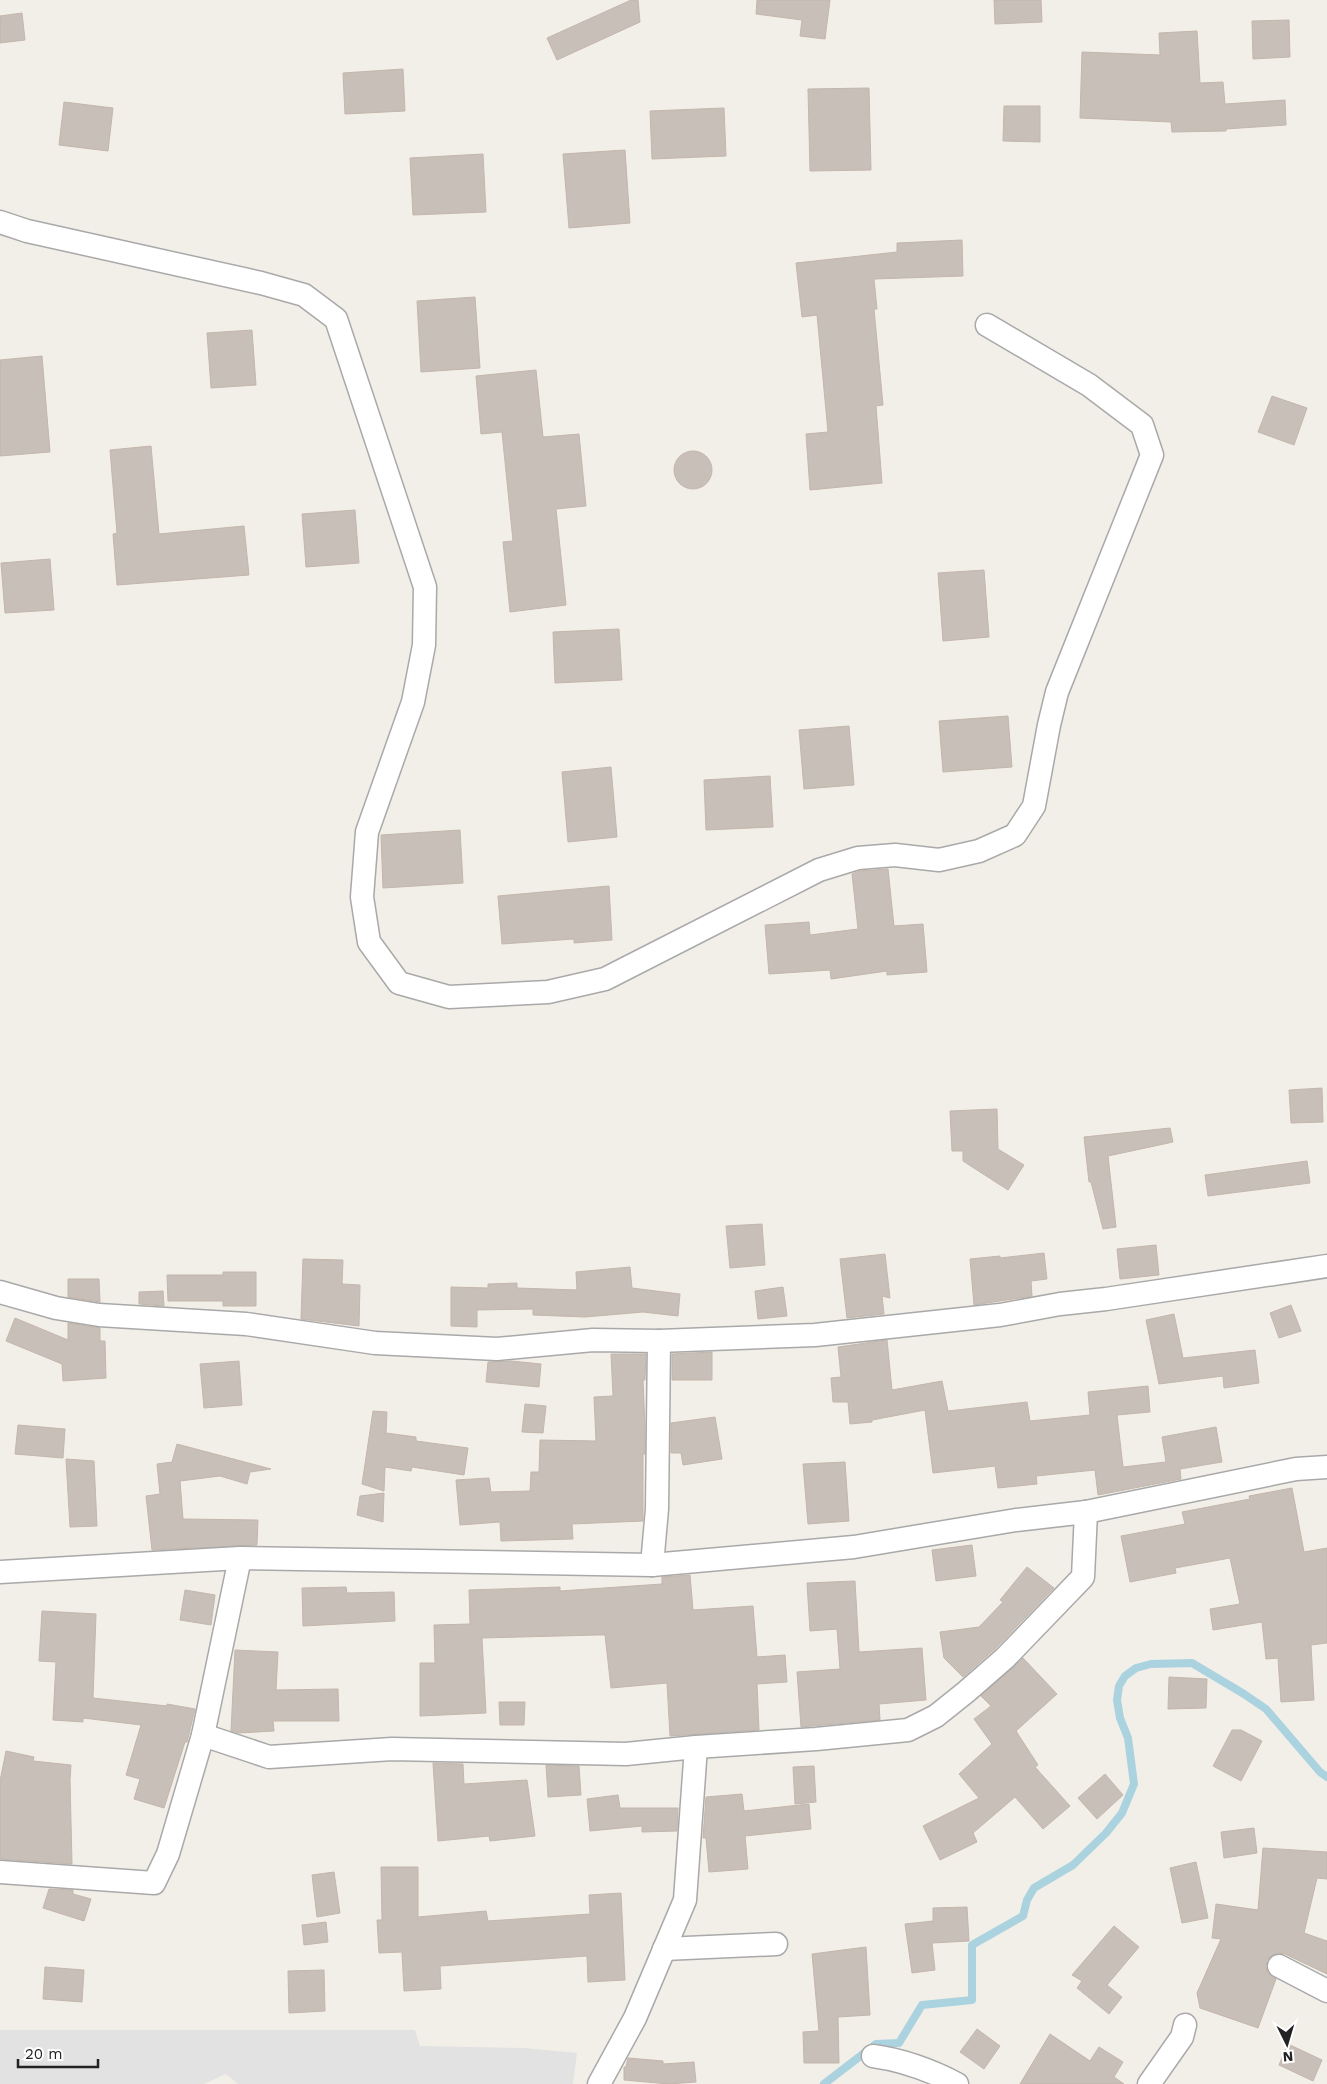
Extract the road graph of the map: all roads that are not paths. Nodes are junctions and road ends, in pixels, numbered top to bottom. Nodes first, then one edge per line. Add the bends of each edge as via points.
1 (0, 222) edge
2 (987, 326) dead end
3 (1327, 1266) edge
4 (0, 1292) edge
5 (659, 1341) junction
6 (1327, 1467) edge
7 (1086, 1512) junction
8 (240, 1558) junction
9 (652, 1565) junction
10 (0, 1572) edge
11 (203, 1735) junction
12 (696, 1747) junction
13 (0, 1872) edge
14 (776, 1944) dead end
15 (664, 1949) junction
16 (1279, 1966) dead end
17 (1327, 1990) edge
18 (1185, 2026) dead end
19 (873, 2056) dead end
20 (599, 2084) edge
21 (957, 2084) edge
22 (1149, 2084) edge

1 - 2 street via 304,295 336,319 425,587 424,645 413,702 367,832 362,897 369,942 399,982 449,997 548,992 605,979 819,870 876,856 939,860 978,851 1014,835 1034,806 1057,692 1152,455 1142,425 1089,385
3 - 5 street via 1000,1314 815,1335
4 - 5 street via 56,1308 99,1315 246,1324 375,1343 497,1349 593,1340
5 - 9 street via 657,1509
6 - 7 street via 1296,1470
7 - 9 street via 1016,1520 854,1547
7 - 12 street via 1083,1577 1005,1658 936,1716 908,1730
8 - 9 street
8 - 10 street
8 - 11 street
11 - 12 street via 269,1757 392,1749 626,1754
11 - 13 street via 168,1854 154,1883
12 - 15 street via 685,1900
14 - 15 street
15 - 20 street via 635,2018
16 - 17 street
18 - 22 street via 1182,2037
19 - 21 street via 895,2059

